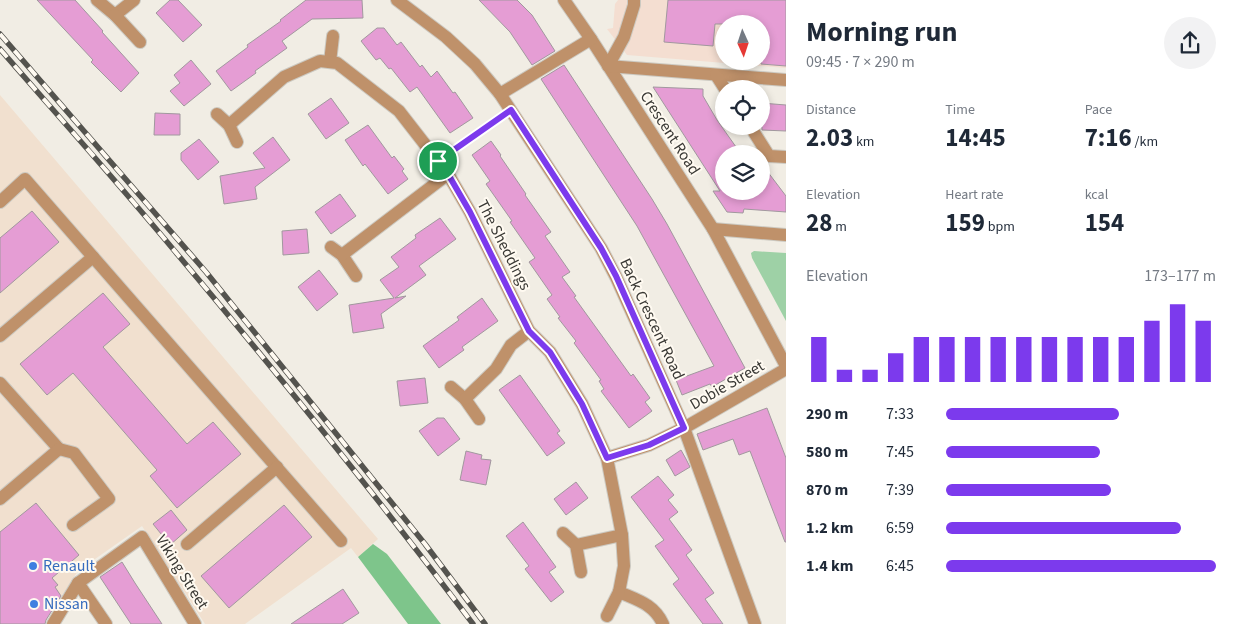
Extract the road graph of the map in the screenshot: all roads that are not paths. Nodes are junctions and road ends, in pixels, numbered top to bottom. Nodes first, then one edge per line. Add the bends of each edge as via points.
1 (97, 0) edge
2 (134, 0) edge
3 (397, 0) edge
4 (564, 0) edge
5 (634, 0) edge
6 (115, 15) junction
7 (333, 36) dead end
8 (592, 39) junction
9 (140, 42) dead end
10 (330, 62) junction
11 (608, 66) junction
12 (716, 75) junction
13 (719, 80) edge
14 (786, 80) edge
15 (500, 94) junction
16 (218, 114) dead end
17 (229, 125) junction
18 (756, 135) edge
19 (237, 142) dead end
20 (786, 157) edge
21 (448, 174) junction
22 (0, 202) edge
23 (713, 229) junction
24 (786, 235) edge
25 (331, 247) dead end
26 (342, 255) junction
27 (93, 257) junction
28 (356, 276) dead end
29 (529, 331) junction
30 (0, 336) edge
31 (786, 368) edge
32 (0, 383) edge
33 (451, 386) dead end
34 (465, 399) junction
35 (479, 419) dead end
36 (684, 428) junction
37 (59, 449) junction
38 (607, 458) junction
39 (277, 467) junction
40 (0, 498) edge
41 (73, 525) dead end
42 (563, 533) dead end
43 (622, 535) junction
44 (341, 541) dead end
45 (187, 544) dead end
46 (576, 545) junction
47 (581, 572) dead end
48 (78, 583) junction
49 (619, 592) junction
50 (607, 616) dead end
51 (53, 624) edge
52 (106, 624) edge
53 (195, 624) edge
54 (663, 624) edge
55 (755, 624) edge

1 - 6 street
2 - 6 street
3 - 15 street, Back Crescent Road via 446,37
4 - 8 street, Crescent Road
5 - 11 street via 624,37
6 - 9 street
7 - 10 street
8 - 11 street, Crescent Road
8 - 15 street
10 - 17 street via 320,61 284,77
10 - 21 street, The Sheddings via 337,63 399,111
11 - 12 street
11 - 23 street, Crescent Road
12 - 13 street
12 - 14 street
15 - 36 street, Back Crescent Road via 601,248
16 - 17 street
17 - 19 street
18 - 20 street via 769,156
21 - 26 street
21 - 29 street, The Sheddings
22 - 27 street via 25,179
23 - 24 street
23 - 31 street, Crescent Road
25 - 26 street
26 - 28 street
27 - 30 street
27 - 39 street
29 - 34 street via 511,345 496,369
29 - 38 street, The Sheddings via 550,352 577,396
31 - 36 street, Dobie Street
32 - 37 street
33 - 34 street
34 - 35 street
36 - 38 street via 649,445
36 - 55 street, Back Crescent Road
37 - 40 street
37 - 41 street via 74,453 109,499
38 - 43 street, The Sheddings
39 - 44 street
39 - 45 street
42 - 46 street
43 - 46 street
43 - 49 street, The Sheddings via 624,566
46 - 47 street
48 - 51 street
48 - 52 street
48 - 53 street, Viking Street via 142,538
49 - 50 street, The Sheddings
49 - 54 street via 648,605

